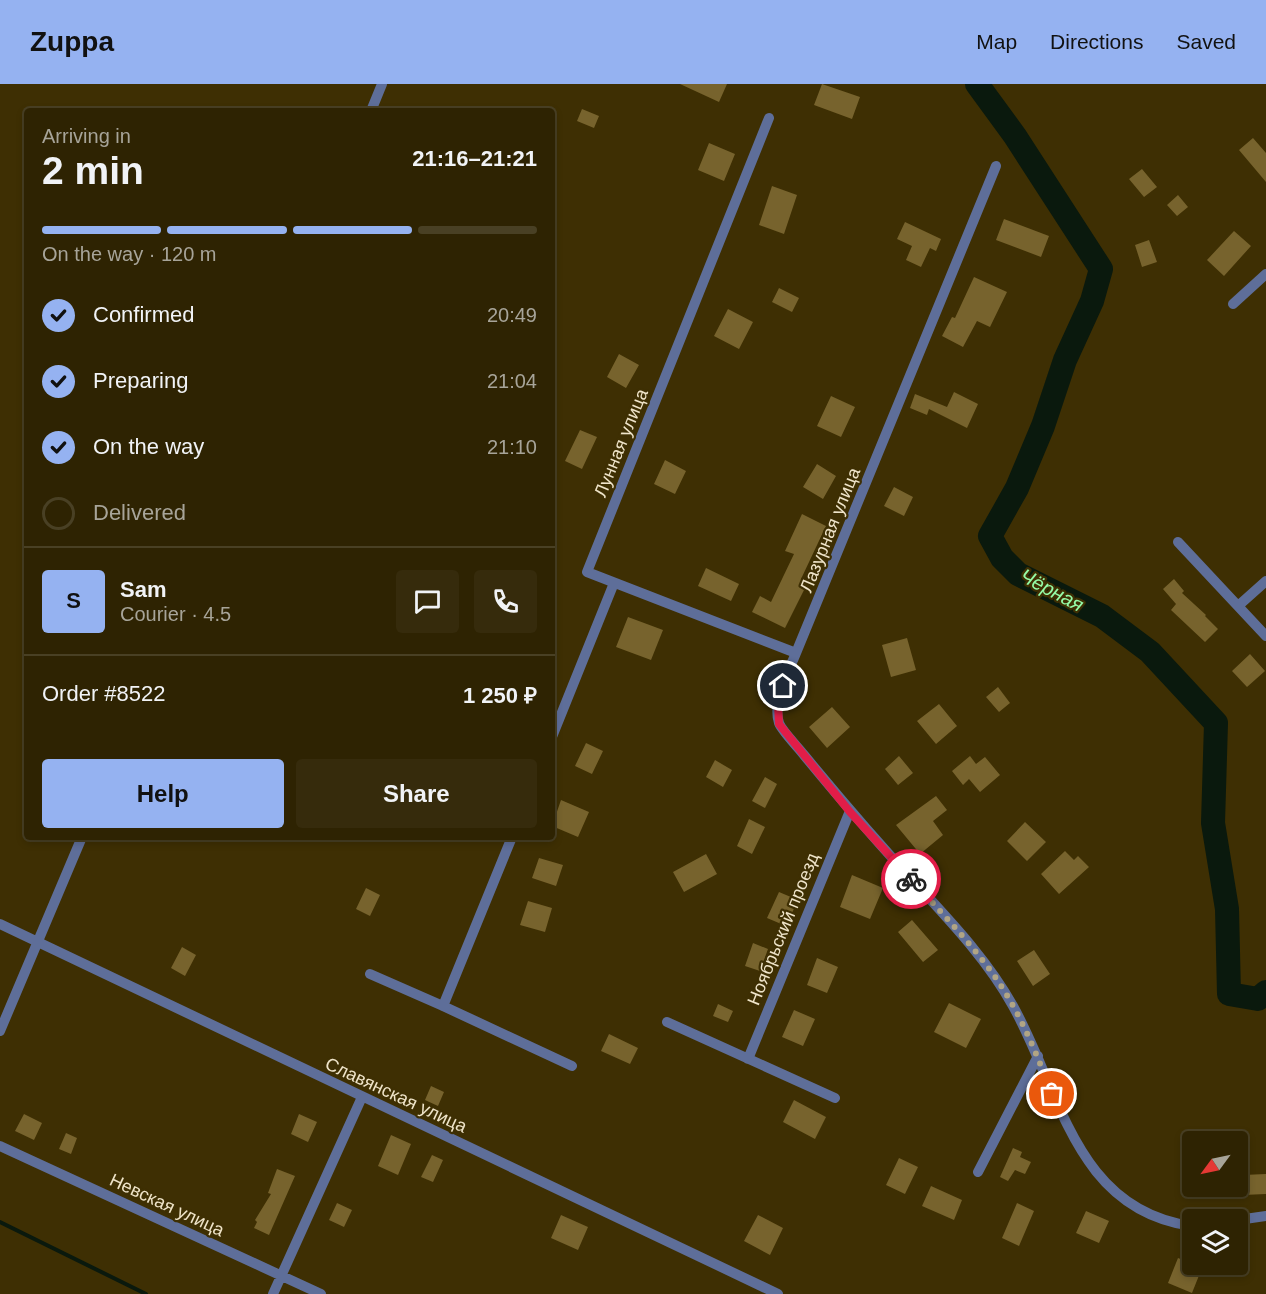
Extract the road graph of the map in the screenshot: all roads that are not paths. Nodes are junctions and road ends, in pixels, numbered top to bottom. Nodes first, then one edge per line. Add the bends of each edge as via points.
1 (382, 84) edge
2 (372, 108) edge
3 (769, 118) dead end
4 (996, 166) dead end
5 (1266, 274) edge
6 (1233, 304) dead end
7 (1178, 542) dead end
8 (1266, 581) edge
9 (614, 583) junction
10 (1238, 606) junction
11 (1266, 636) edge
12 (796, 653) junction
13 (555, 730) edge
14 (850, 812) junction
15 (81, 840) edge
16 (511, 840) edge
17 (0, 924) edge
18 (39, 943) junction
19 (370, 974) dead end
20 (444, 1006) junction
21 (667, 1022) dead end
22 (0, 1031) edge
23 (1038, 1056) junction
24 (748, 1059) junction
25 (572, 1066) dead end
26 (362, 1097) junction
27 (836, 1098) dead end
28 (0, 1146) edge
29 (978, 1172) dead end
30 (1266, 1216) edge
31 (1248, 1219) edge
32 (1182, 1224) edge
33 (281, 1276) junction
34 (273, 1294) edge
35 (321, 1294) edge
36 (778, 1294) edge

1 - 2 street
3 - 9 street, Лунная улица via 587,572
4 - 12 street, Лазурная улица
5 - 6 street
7 - 10 street
8 - 10 street
9 - 12 street, Лунная улица
9 - 13 street
10 - 11 street
12 - 14 street, Лазурная улица via 778,704 779,724
14 - 23 street, Лазурная улица via 993,974
14 - 24 street, Ноябрьский проезд
15 - 18 street
16 - 20 street
17 - 18 street, Славянская улица
18 - 22 street
18 - 26 street, Славянская улица
19 - 20 street
20 - 25 street
21 - 24 street
23 - 29 street
23 - 32 street, Лазурная улица via 1069,1130 1112,1190 1146,1214
24 - 27 street
26 - 33 street
26 - 36 street, Славянская улица
28 - 33 street, Невская улица
30 - 31 street
33 - 34 street
33 - 35 street, Невская улица

